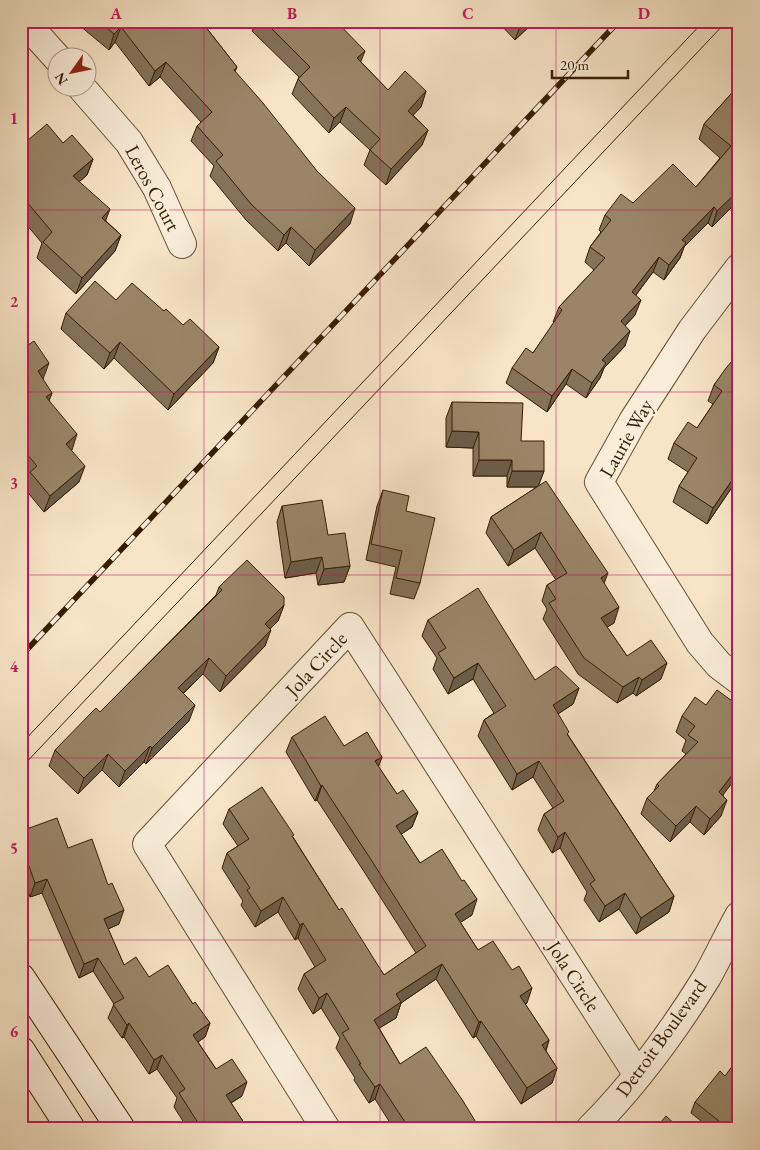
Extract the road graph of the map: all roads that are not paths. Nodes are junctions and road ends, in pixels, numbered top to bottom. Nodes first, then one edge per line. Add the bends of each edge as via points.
1 (24, 21) edge
2 (48, 48) edge
3 (91, 98) edge
4 (182, 244) dead end
5 (739, 268) edge
6 (739, 680) edge
7 (739, 916) edge
8 (21, 978) edge
9 (21, 1051) edge
10 (638, 1075) junction
11 (71, 1129) edge
12 (121, 1129) edge
13 (326, 1129) edge
14 (590, 1129) edge

1 - 2 street
3 - 4 street, Leros Court via 129,142 158,188
5 - 6 street, Laurie Way via 692,330 598,482 700,643 719,665
7 - 10 street, Detroit Boulevard via 707,976
8 - 12 street
9 - 11 street
10 - 13 street, Jola Circle via 350,628 148,844
10 - 14 street, Detroit Boulevard

